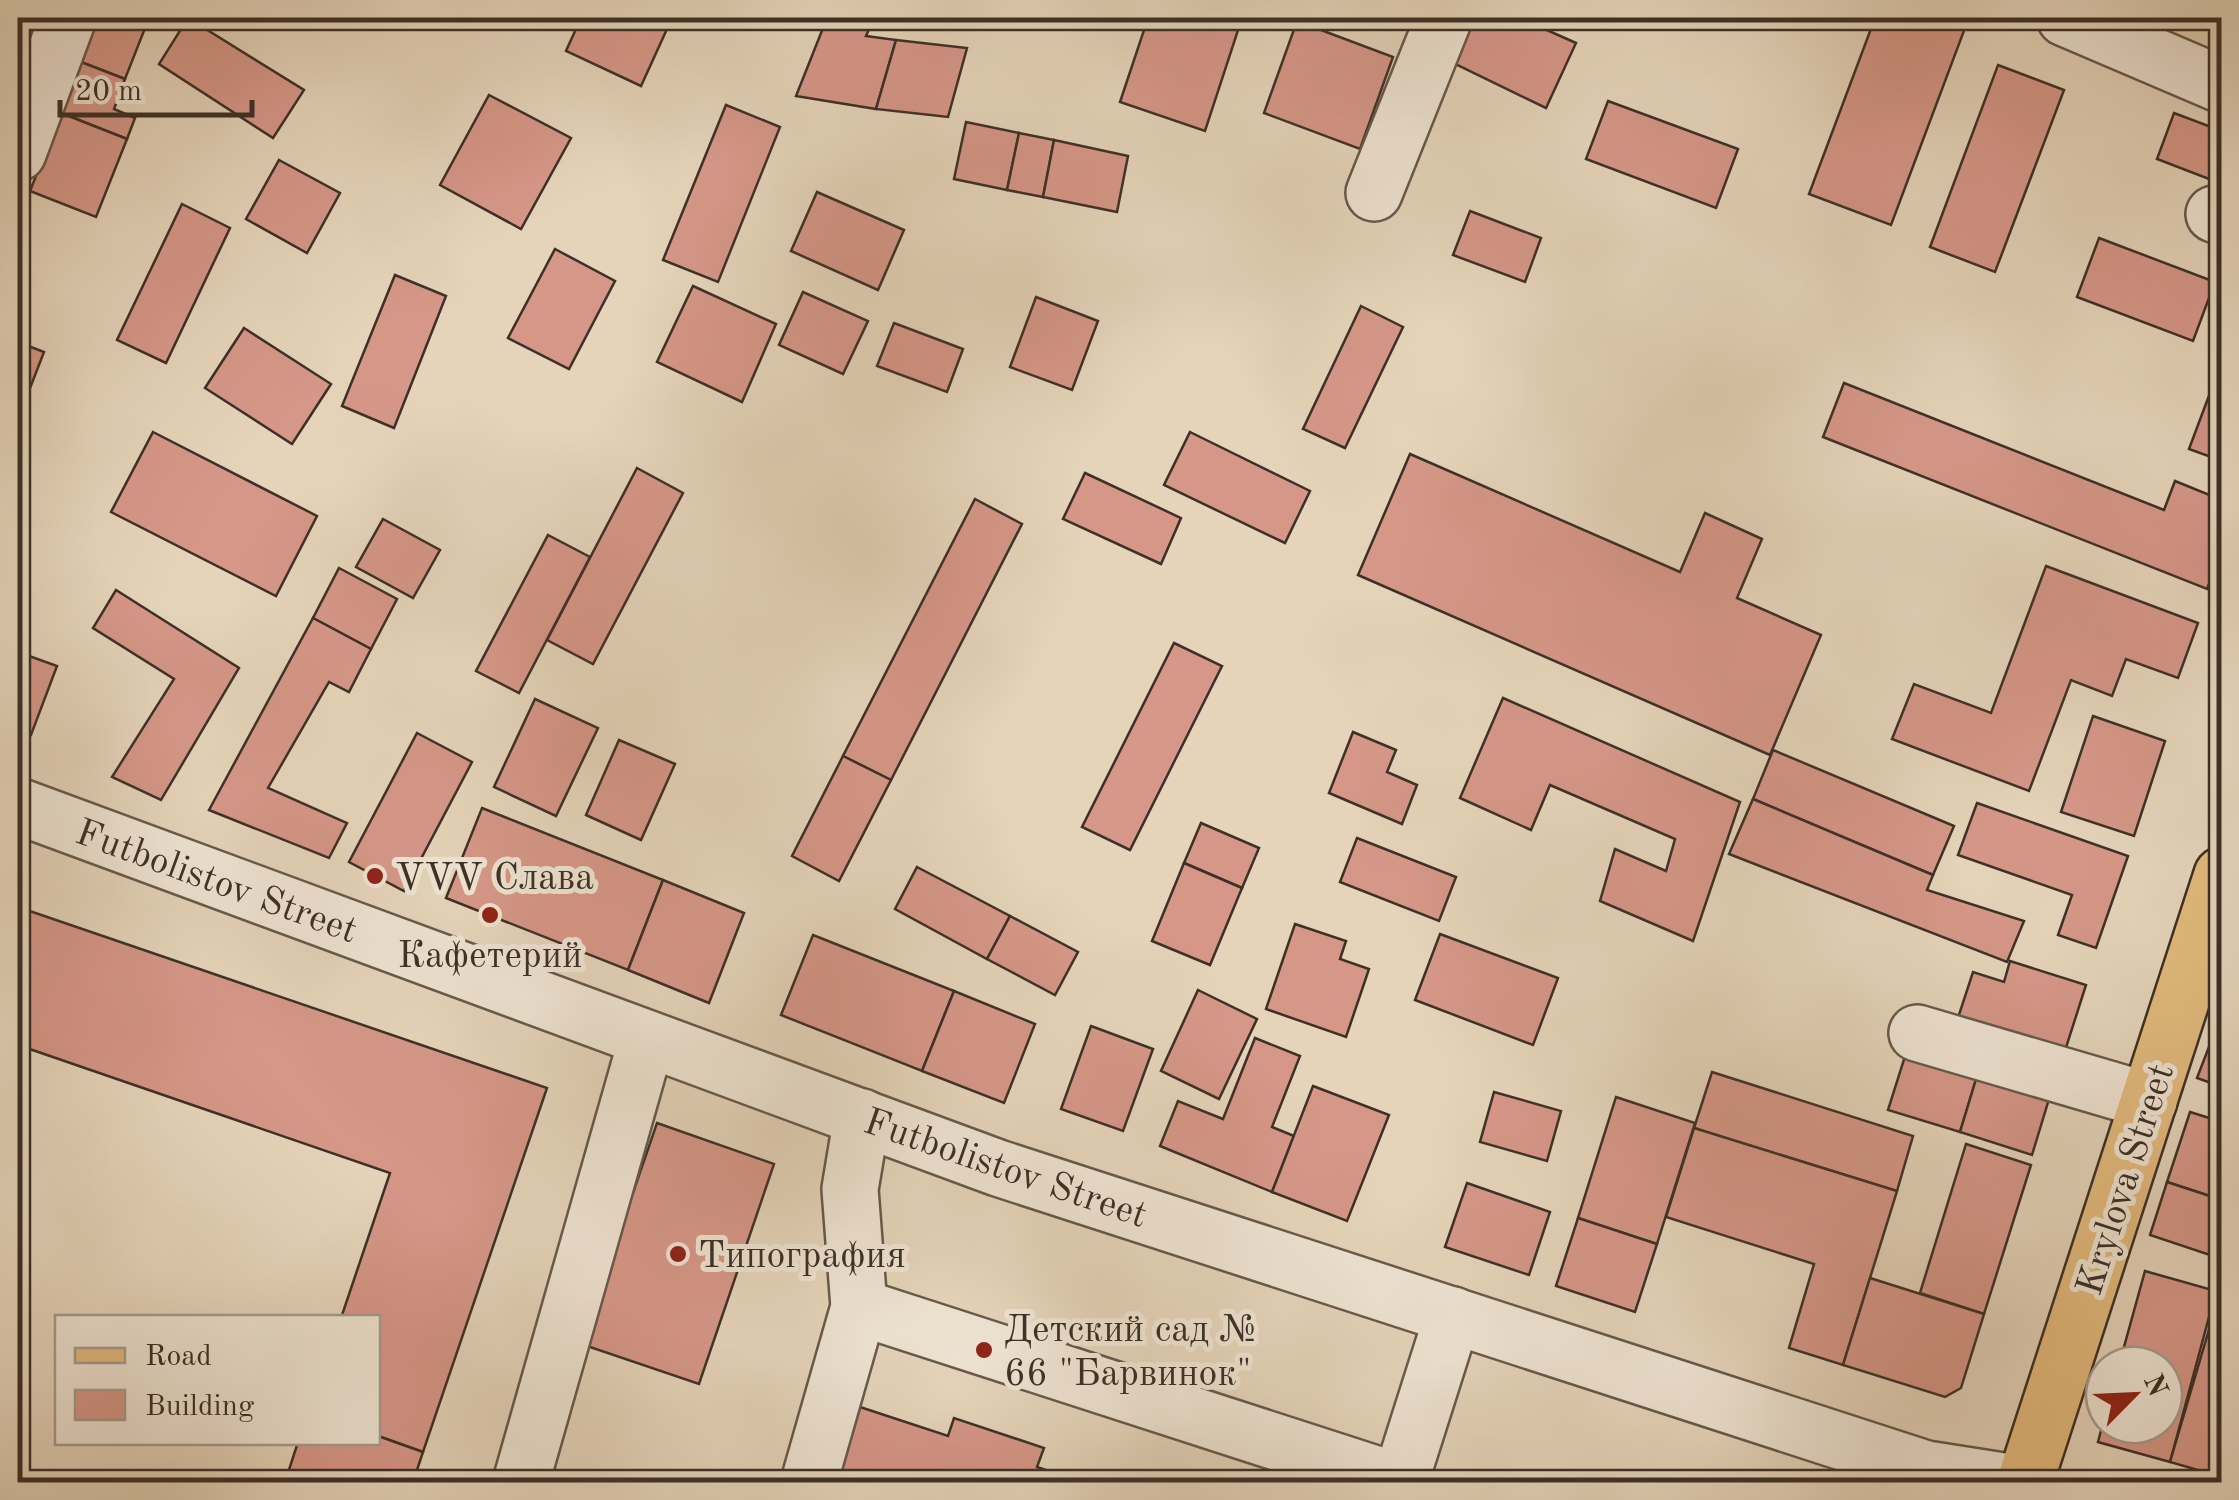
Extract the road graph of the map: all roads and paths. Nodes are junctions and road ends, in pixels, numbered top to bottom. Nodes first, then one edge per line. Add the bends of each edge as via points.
1 (68, 18) edge
2 (1444, 18) edge
3 (2065, 18) edge
4 (2222, 85) edge
5 (18, 153) edge
6 (1374, 193) dead end
7 (18, 806) edge
8 (2222, 875) edge
9 (1916, 1032) dead end
10 (647, 1039) junction
11 (2149, 1102) junction
12 (862, 1118) junction
13 (859, 1307) junction
14 (1453, 1316) junction
15 (521, 1482) edge
16 (809, 1482) edge
17 (1400, 1482) edge
18 (2009, 1482) edge
19 (2025, 1482) edge

1 - 5 street
2 - 6 street
3 - 4 street
7 - 10 street, Futbolistov Street
8 - 11 main road, Krylova Street
9 - 11 street
10 - 12 street, Futbolistov Street
10 - 15 street
11 - 19 main road, Krylova Street
12 - 13 street via 850,1189
12 - 14 street, Futbolistov Street
13 - 16 street
13 - 17 street
14 - 17 street
14 - 18 street, Futbolistov Street via 1926,1470

